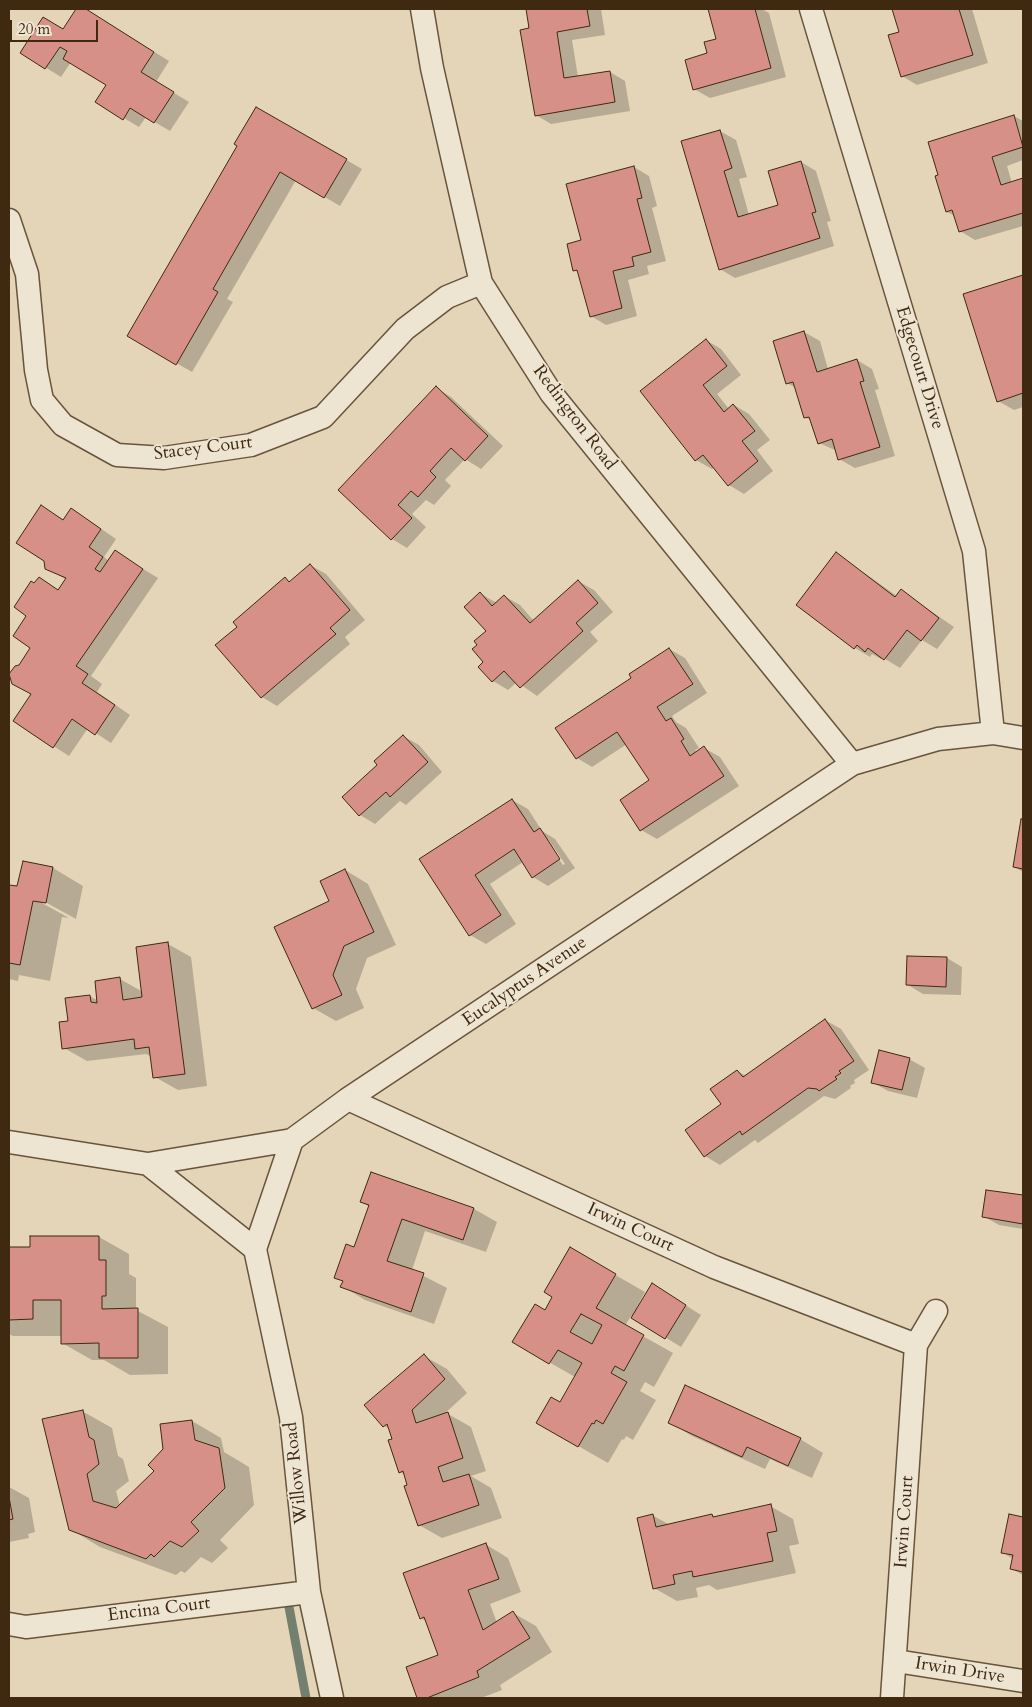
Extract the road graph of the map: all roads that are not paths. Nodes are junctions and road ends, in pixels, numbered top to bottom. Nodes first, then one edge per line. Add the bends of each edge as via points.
1 (422, 9) edge
2 (811, 9) edge
3 (9, 220) edge
4 (481, 283) junction
5 (993, 733) junction
6 (1023, 738) edge
7 (852, 764) junction
8 (348, 1099) junction
9 (292, 1140) junction
10 (9, 1142) edge
11 (148, 1164) junction
12 (256, 1249) junction
13 (936, 1311) dead end
14 (916, 1345) junction
15 (309, 1592) junction
16 (9, 1624) edge
17 (896, 1661) junction
18 (1023, 1680) edge
19 (332, 1698) edge
20 (892, 1698) edge

1 - 4 street, Redington Road via 432,68
2 - 5 street, Edgecourt Drive via 974,551
3 - 4 street, Stacey Court via 27,274 42,400 63,425 117,455 164,458 252,445 322,417 405,328 448,298
4 - 7 street, Redington Road via 551,393
5 - 6 street, Eucalyptus Avenue
5 - 7 street, Eucalyptus Avenue via 938,739
7 - 8 street, Eucalyptus Avenue
8 - 9 street, Eucalyptus Avenue
8 - 14 street, Irwin Court via 714,1267
9 - 11 street, Eucalyptus Avenue
9 - 12 street
10 - 11 street, Eucalyptus Avenue
11 - 12 street
12 - 15 street, Willow Road via 291,1417
13 - 14 street, Irwin Court
14 - 17 street, Irwin Court
15 - 16 street, Encina Court via 26,1627
15 - 19 street, Willow Road
17 - 18 street, Irwin Drive
17 - 20 street, Irwin Court

